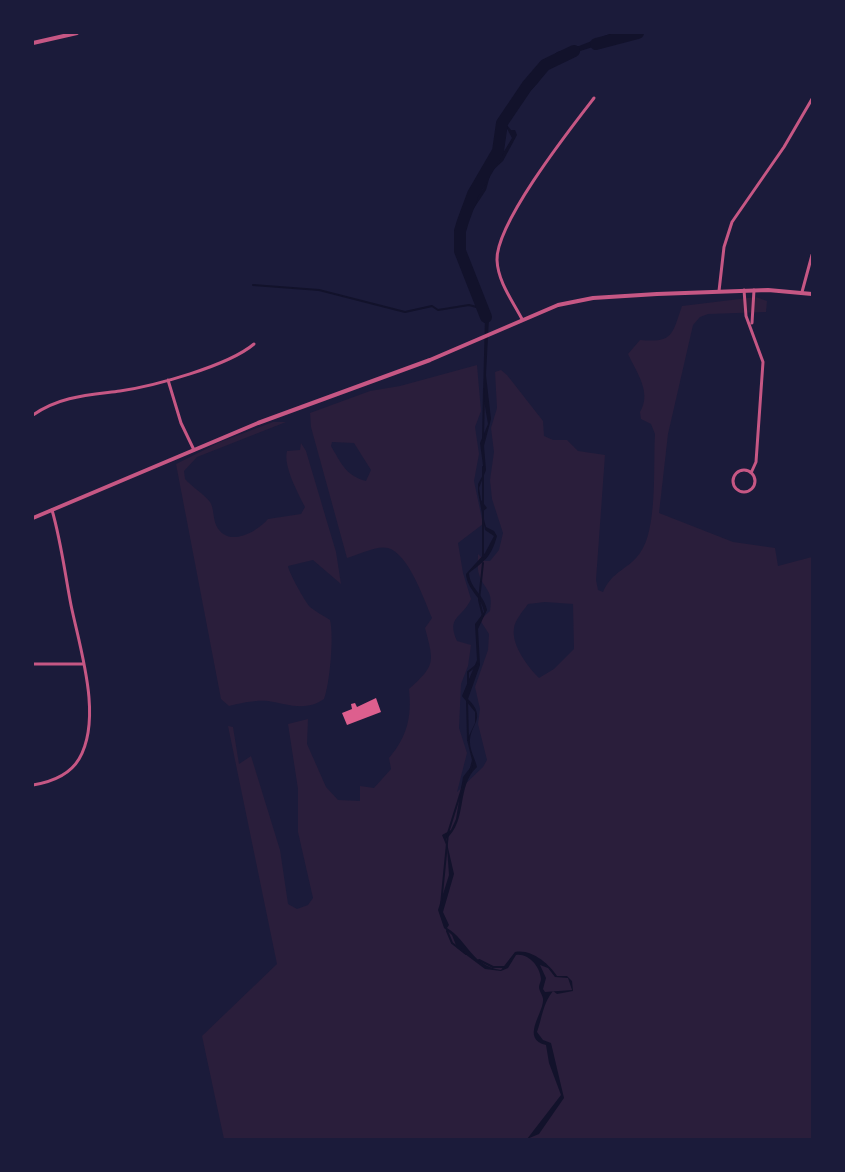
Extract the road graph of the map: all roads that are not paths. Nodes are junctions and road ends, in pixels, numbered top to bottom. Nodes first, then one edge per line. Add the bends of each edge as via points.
1 (77, 33) edge
2 (33, 43) edge
3 (594, 98) dead end
4 (812, 99) edge
5 (812, 255) edge
6 (744, 290) junction
7 (754, 290) junction
8 (719, 291) junction
9 (802, 292) junction
10 (812, 294) edge
11 (522, 319) junction
12 (752, 325) junction
13 (254, 344) dead end
14 (168, 380) junction
15 (33, 415) edge
16 (194, 450) junction
17 (752, 473) junction
18 (52, 510) junction
19 (33, 518) edge
20 (33, 664) edge
21 (83, 664) junction
22 (33, 785) edge

1 - 2 street
3 - 11 street via 557,147 499,244 499,276
4 - 8 street via 732,222 724,247
5 - 9 street
6 - 7 street
6 - 8 street
6 - 12 street via 746,316
7 - 9 street
7 - 12 street
8 - 11 street via 593,298 558,305
9 - 10 street
11 - 16 street
12 - 17 street via 763,373
13 - 14 street via 237,356
14 - 15 street via 70,398
14 - 16 street
16 - 18 street
17 - 17 street via 742,470 736,474 737,489 747,491 753,487
18 - 19 street
18 - 21 street
20 - 21 street
21 - 22 street via 89,706 85,745 70,770

